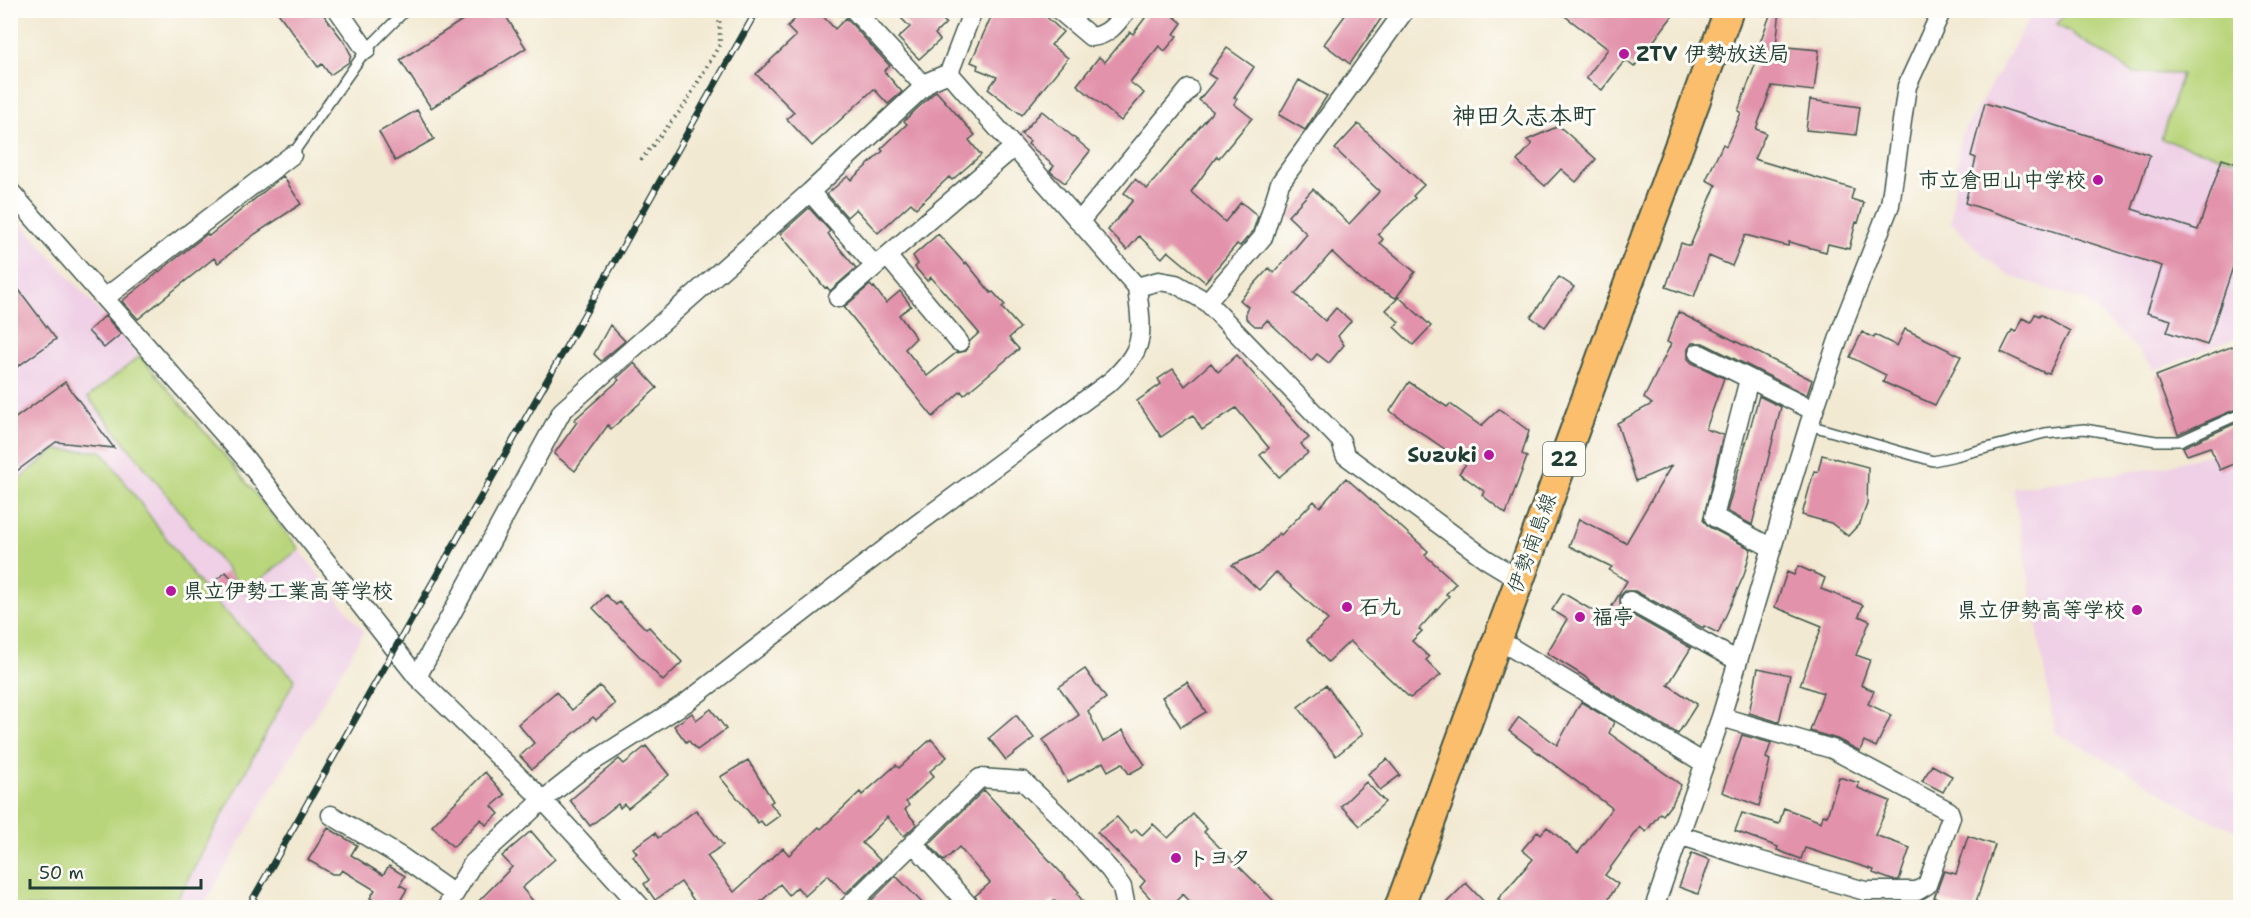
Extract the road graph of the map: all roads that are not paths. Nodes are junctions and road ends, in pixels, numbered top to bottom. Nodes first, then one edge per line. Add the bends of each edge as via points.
1 (338, 10) edge
2 (406, 10) edge
3 (854, 10) edge
4 (973, 10) edge
5 (1059, 10) edge
6 (1127, 10) edge
7 (1405, 10) edge
8 (1729, 10) edge
9 (1942, 10) edge
10 (366, 50) junction
11 (949, 74) junction
12 (924, 86) junction
13 (1189, 89) dead end
14 (1014, 147) junction
15 (292, 155) joint
16 (10, 191) edge
17 (810, 192) junction
18 (1079, 222) junction
19 (881, 261) junction
20 (1137, 287) junction
21 (106, 297) junction
22 (838, 298) dead end
23 (1207, 302) junction
24 (959, 342) dead end
25 (1698, 353) dead end
26 (1749, 379) junction
27 (2241, 414) edge
28 (1812, 418) junction
29 (1772, 548) junction
30 (1519, 579) junction
31 (1630, 601) dead end
32 (1497, 639) junction
33 (1738, 661) junction
34 (417, 677) junction
35 (1721, 717) junction
36 (1704, 763) junction
37 (543, 800) junction
38 (331, 815) dead end
39 (1679, 835) junction
40 (913, 843) junction
41 (450, 901) edge
42 (642, 908) edge
43 (846, 908) edge
44 (971, 908) edge
45 (1126, 908) edge
46 (1399, 908) edge
47 (1654, 908) edge

1 - 10 street
2 - 10 lane
3 - 12 street
4 - 11 street
5 - 6 street via 1091,38 1115,26
7 - 23 street via 1280,183 1263,237
8 - 30 main road, 伊勢南島線 / 22
9 - 28 street via 1907,86 1890,205
10 - 15 lane
11 - 12 street
11 - 14 street
12 - 17 street
13 - 18 street
14 - 18 street
14 - 19 street
15 - 21 street
16 - 21 street
17 - 19 street
17 - 34 street via 562,411
18 - 20 street
19 - 22 street
19 - 24 street
20 - 23 street via 1159,281 1176,284
20 - 37 street via 1140,337 1136,352 1111,381 687,702 590,764
21 - 34 street via 245,458
23 - 30 street via 1341,441 1345,455
25 - 26 street
26 - 28 street
26 - 29 street via 1714,517
27 - 28 lane via 2180,441 2084,429 2045,433 1933,460
28 - 29 street
29 - 33 street
30 - 32 main road, 伊勢南島線 / 22
31 - 33 street
32 - 36 street
32 - 46 main road, 伊勢南島線 / 22
33 - 35 street
34 - 37 street
35 - 36 street
35 - 39 street via 1832,749 1949,811 1951,817 1927,885 1917,891 1865,891
36 - 39 street
37 - 41 street via 473,863
37 - 42 street
38 - 41 street via 403,858
39 - 47 street
40 - 43 street
40 - 44 street
40 - 45 street via 980,778 1023,781 1110,870 1122,887

